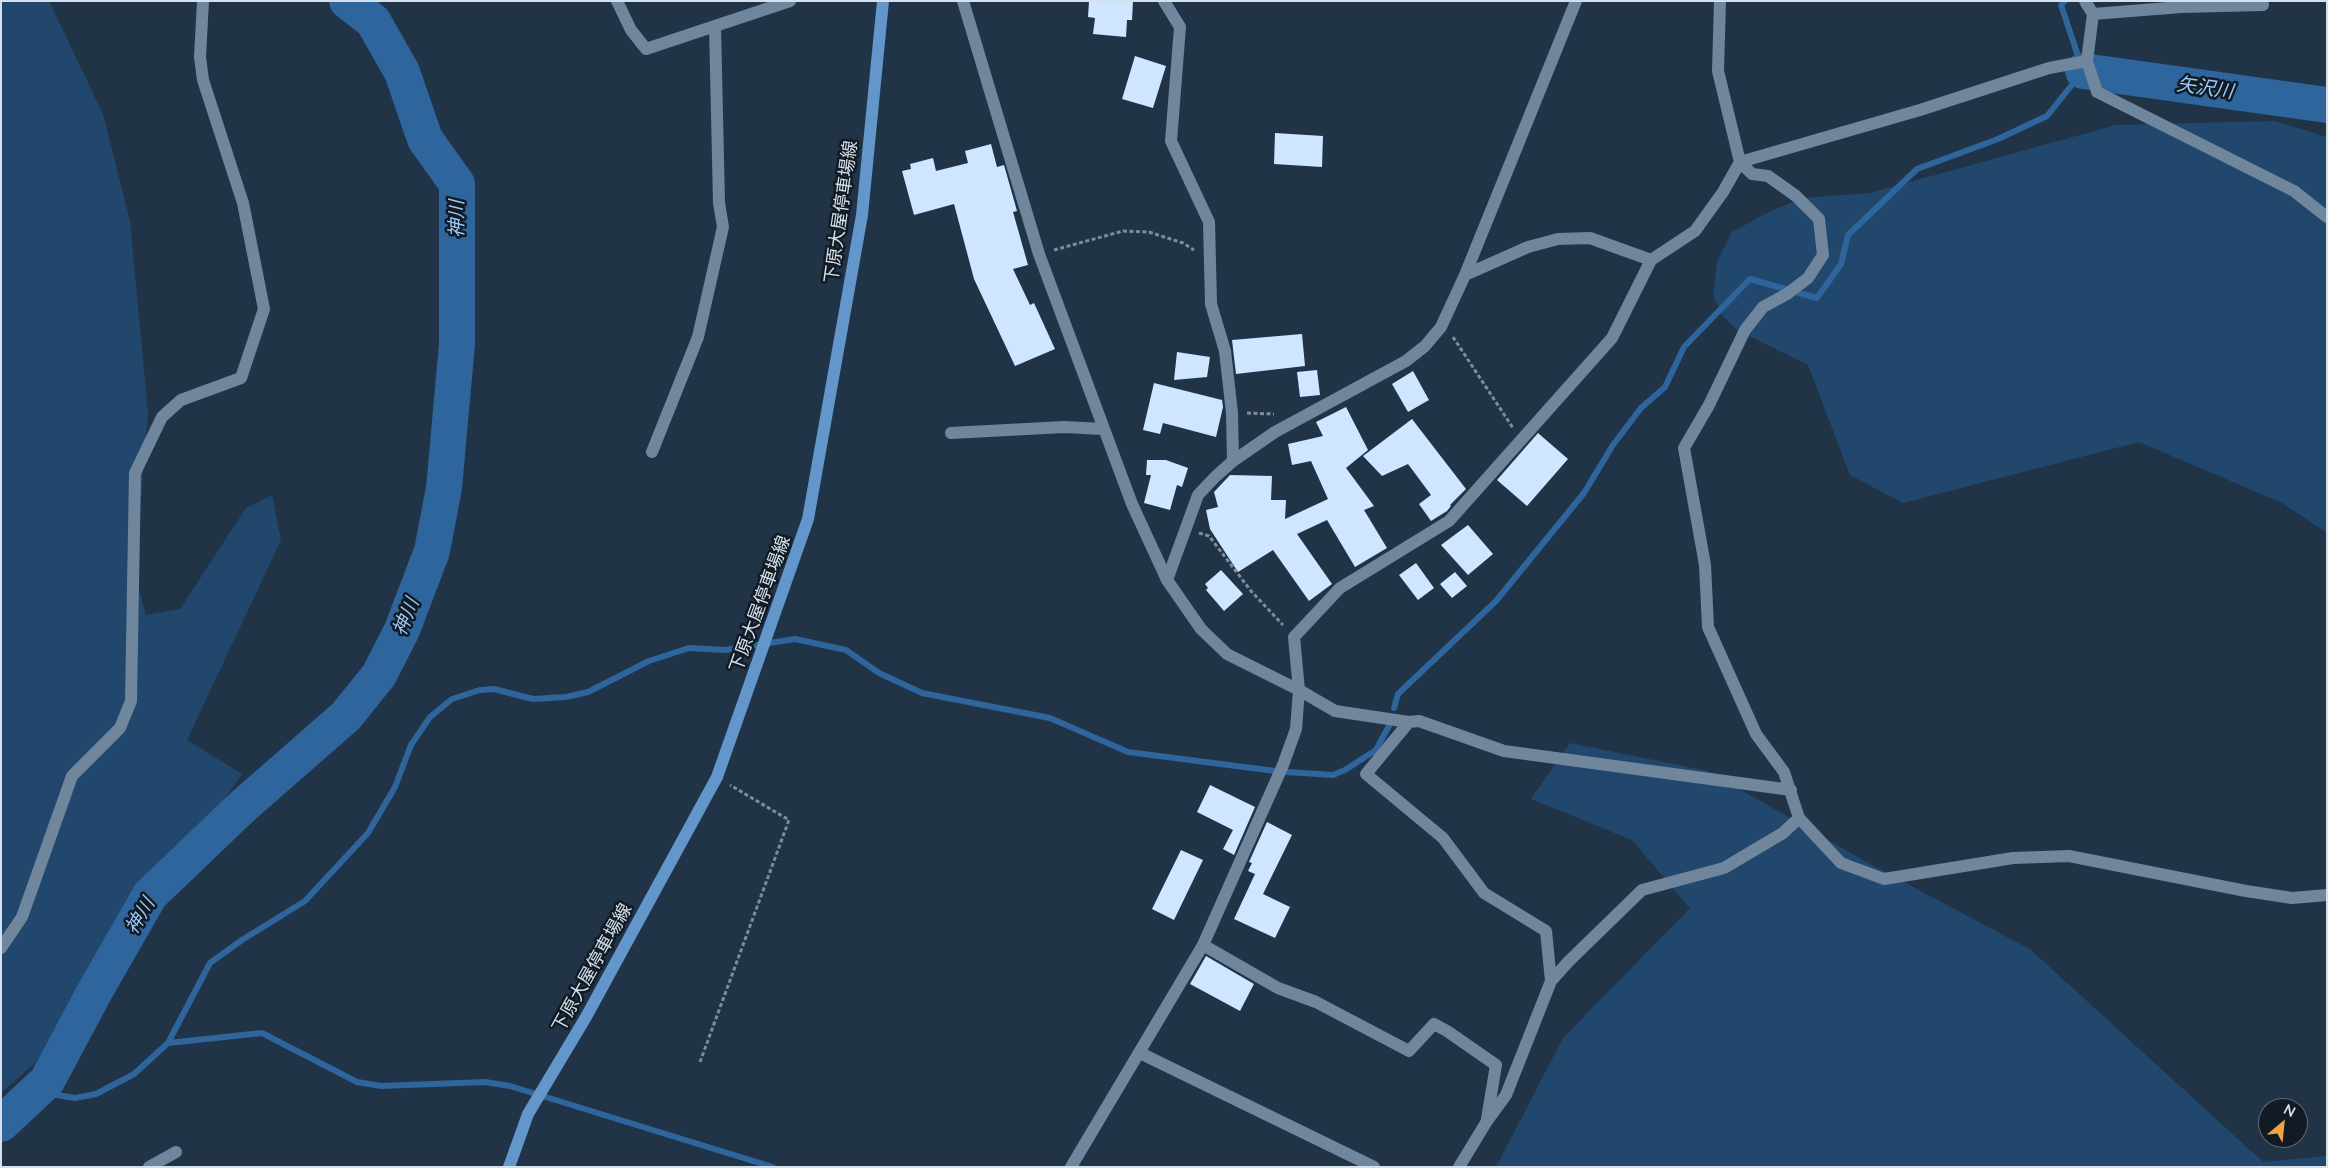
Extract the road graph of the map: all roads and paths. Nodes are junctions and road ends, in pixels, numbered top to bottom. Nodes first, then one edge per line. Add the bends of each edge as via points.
1 (203, 1) edge
2 (618, 1) edge
3 (790, 1) edge
4 (883, 1) edge
5 (963, 1) edge
6 (1164, 1) edge
7 (1576, 1) edge
8 (1720, 1) edge
9 (2085, 1) edge
10 (2262, 1) edge
11 (2092, 14) junction
12 (715, 26) junction
13 (2087, 61) junction
14 (1765, 154) junction
15 (1740, 162) junction
16 (1768, 176) junction
17 (2327, 217) edge
18 (1039, 254) junction
19 (1650, 260) junction
20 (1210, 262) junction
21 (1465, 275) junction
22 (1441, 327) junction
23 (1232, 413) junction
24 (1294, 421) junction
25 (1103, 429) junction
26 (951, 434) dead end
27 (1520, 440) junction
28 (652, 452) dead end
29 (1233, 461) junction
30 (1187, 528) junction
31 (1167, 580) junction
32 (1294, 637) junction
33 (1300, 690) junction
34 (1409, 722) junction
35 (717, 777) junction
36 (1791, 790) junction
37 (1799, 818) junction
38 (2327, 894) edge
39 (1203, 945) junction
40 (1, 948) edge
41 (1551, 981) junction
42 (1140, 1054) junction
43 (700, 1062) dead end
44 (1487, 1121) junction
45 (176, 1152) dead end
46 (149, 1167) edge
47 (509, 1167) edge
48 (1070, 1167) edge
49 (1374, 1167) edge
50 (1459, 1167) edge

1 - 40 street via 200,57 203,80 243,203 264,309 241,378 181,400 162,417 135,473 131,701 120,728 72,776 22,917
2 - 12 street via 631,30 646,49
3 - 12 street
4 - 35 main road, 下原大屋停車場線 via 862,215 808,519
5 - 18 street
6 - 20 street via 1180,27 1171,141 1209,222
7 - 21 street
8 - 15 street via 1718,71
9 - 11 street
10 - 11 street via 2263,5
11 - 13 street
12 - 28 street via 719,202 723,227 698,337
13 - 14 street via 2049,68 1920,110
13 - 17 street via 2097,92 2294,191
14 - 15 street
14 - 16 street
15 - 16 street via 1752,174
15 - 19 street via 1724,192 1695,231
16 - 36 street via 1796,196 1819,219 1823,255 1808,278 1763,307 1745,330 1684,448 1705,565 1708,627 1756,734 1784,772
18 - 20 path via 1123,230 1150,232 1183,243
18 - 25 street
19 - 21 street via 1590,238 1558,239
19 - 27 street via 1612,338
20 - 23 street via 1211,304 1225,351
21 - 22 street
22 - 24 street via 1406,361
22 - 27 path via 1452,335
23 - 24 path via 1286,415
23 - 29 street
24 - 29 street
25 - 26 street via 1064,427
25 - 31 street via 1132,504
27 - 32 street via 1449,522 1340,588
29 - 30 street via 1198,495
30 - 31 street
30 - 32 path via 1209,536 1251,591
31 - 33 street via 1201,629 1227,654
32 - 33 street
33 - 34 street via 1335,711
33 - 39 street via 1296,729 1283,765
34 - 36 street via 1419,721 1504,752
34 - 41 street via 1366,774 1443,838 1484,893 1546,931
35 - 43 path via 789,820
35 - 47 main road, 下原大屋停車場線 via 586,1017 532,1107
36 - 37 street
37 - 38 street via 1841,863 1884,879 2013,858 2069,856 2292,898
37 - 41 street via 1783,833 1724,868 1642,890
39 - 42 street
39 - 44 street via 1278,988 1316,1002 1409,1051 1434,1024 1447,1031 1496,1065
41 - 44 street via 1506,1095
42 - 48 street
42 - 49 street
44 - 50 street
45 - 46 street

